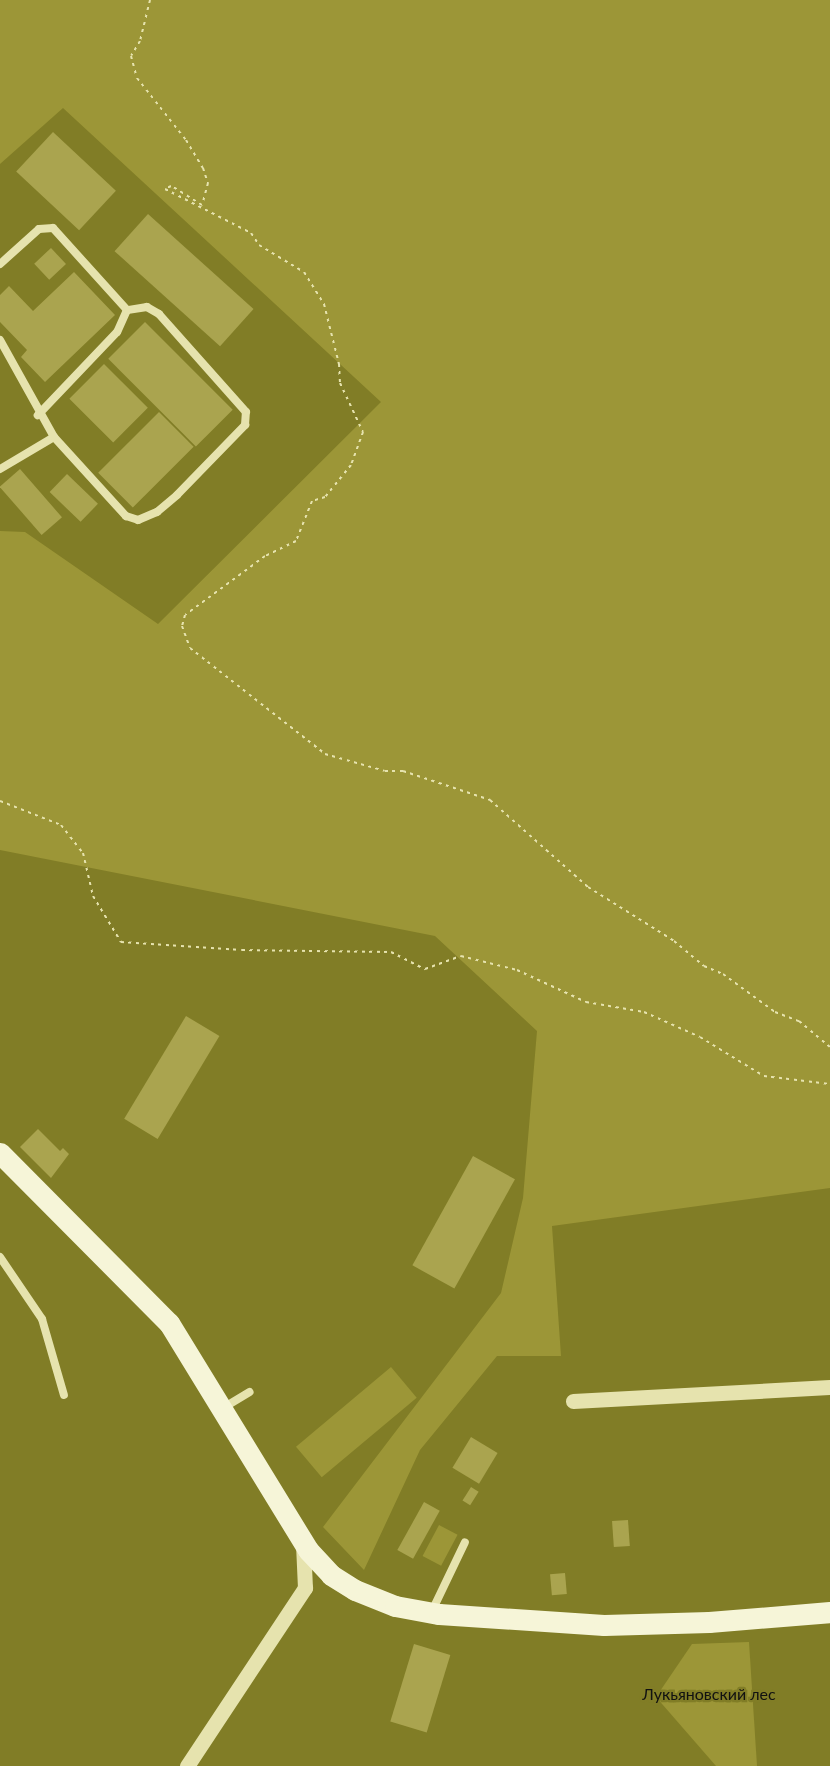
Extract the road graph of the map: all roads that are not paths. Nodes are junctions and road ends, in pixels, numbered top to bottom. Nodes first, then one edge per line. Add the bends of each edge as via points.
1 (0, 264) edge
2 (127, 310) junction
3 (0, 340) edge
4 (38, 415) junction
5 (54, 437) junction
6 (0, 469) edge
7 (0, 1153) edge
8 (0, 1257) edge
9 (830, 1387) edge
10 (250, 1392) dead end
11 (64, 1395) dead end
12 (573, 1401) dead end
13 (223, 1408) junction
14 (302, 1541) junction
15 (465, 1542) dead end
16 (432, 1612) junction
17 (830, 1612) edge
18 (187, 1766) edge

1 - 2 lane via 39,229 53,228
2 - 4 lane via 117,332
2 - 5 lane via 147,307 159,314 246,411 245,425 158,512 138,520 126,516
3 - 4 lane
4 - 5 lane
5 - 6 lane
7 - 13 main road via 158,1310
8 - 11 lane via 42,1319
9 - 12 street
10 - 13 lane
13 - 14 main road
14 - 16 main road via 331,1575 355,1590 395,1606
14 - 18 street via 305,1588
15 - 16 lane
16 - 17 main road via 622,1625

